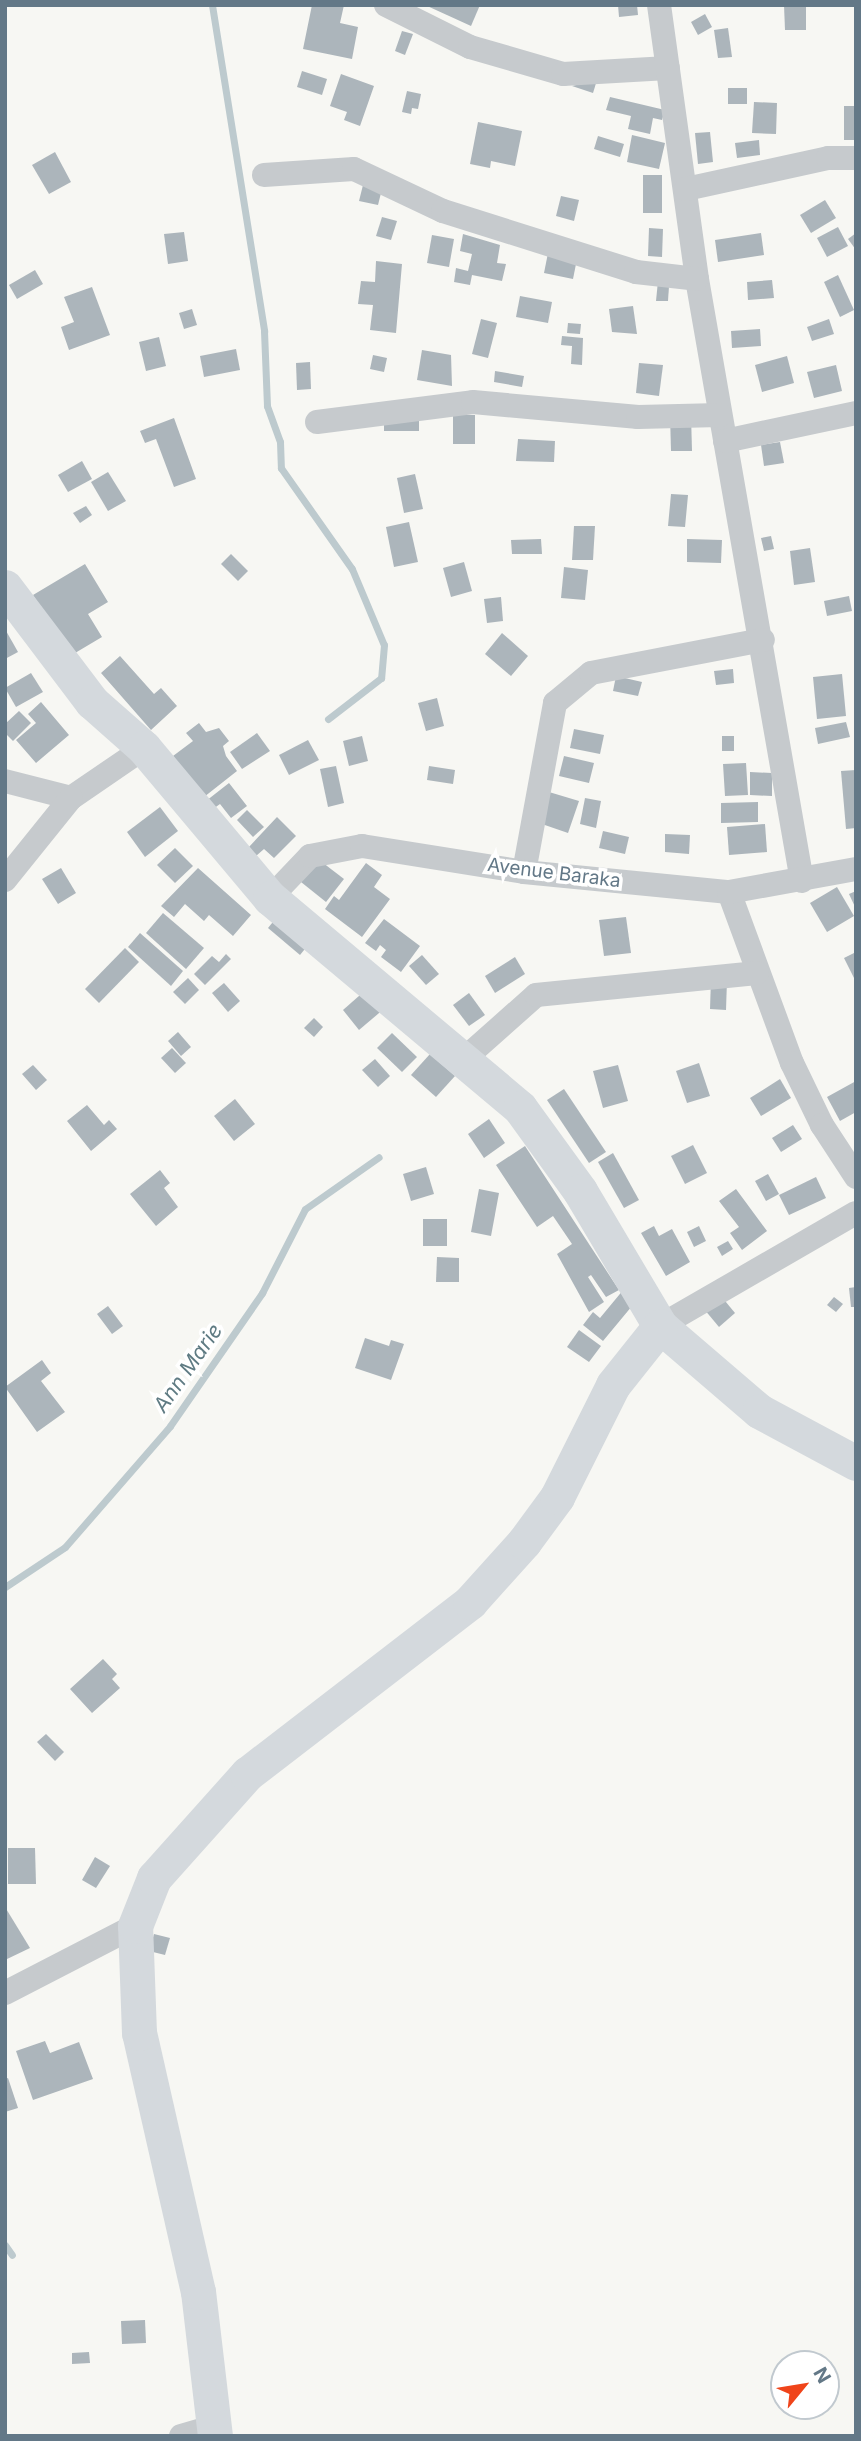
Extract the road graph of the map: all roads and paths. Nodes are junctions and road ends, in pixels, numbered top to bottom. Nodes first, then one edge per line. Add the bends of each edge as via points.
1 (386, 5) edge
2 (663, 6) edge
3 (668, 68) junction
4 (856, 158) edge
5 (264, 175) dead end
6 (686, 189) junction
7 (697, 279) junction
8 (856, 413) edge
9 (720, 415) junction
10 (317, 422) dead end
11 (725, 441) junction
12 (5, 587) edge
13 (763, 640) junction
14 (144, 748) junction
15 (5, 781) edge
16 (71, 798) junction
17 (856, 869) edge
18 (524, 872) junction
19 (5, 880) edge
20 (802, 881) junction
21 (729, 892) junction
22 (270, 898) junction
23 (757, 973) junction
24 (464, 1059) junction
25 (856, 1177) edge
26 (856, 1213) edge
27 (660, 1326) junction
28 (856, 1463) edge
29 (135, 1926) junction
30 (5, 1993) edge
31 (203, 2433) edge

1 - 3 street via 470,47 563,74
2 - 3 street
3 - 6 street
4 - 6 street via 828,158
5 - 7 street via 354,169 443,211 636,272
6 - 7 street
7 - 9 street
8 - 11 street
9 - 10 street via 638,416 473,402
9 - 11 street
11 - 13 street
12 - 14 street via 92,702
13 - 18 street via 591,673 555,704
13 - 20 street
14 - 16 street
14 - 22 street
15 - 16 street
16 - 19 street
17 - 20 street, Avenue Baraka
18 - 21 street, Avenue Baraka
18 - 22 street, Avenue Baraka via 362,846 310,856
20 - 21 street, Avenue Baraka
21 - 23 street
22 - 24 street
23 - 24 street via 536,995
23 - 25 street via 798,1076
24 - 27 street via 520,1108 580,1191
26 - 27 street
27 - 28 street via 759,1411
27 - 29 street via 613,1385 557,1497 524,1542 470,1602 247,1774 154,1878
29 - 30 street
29 - 31 street via 139,2033 198,2292

